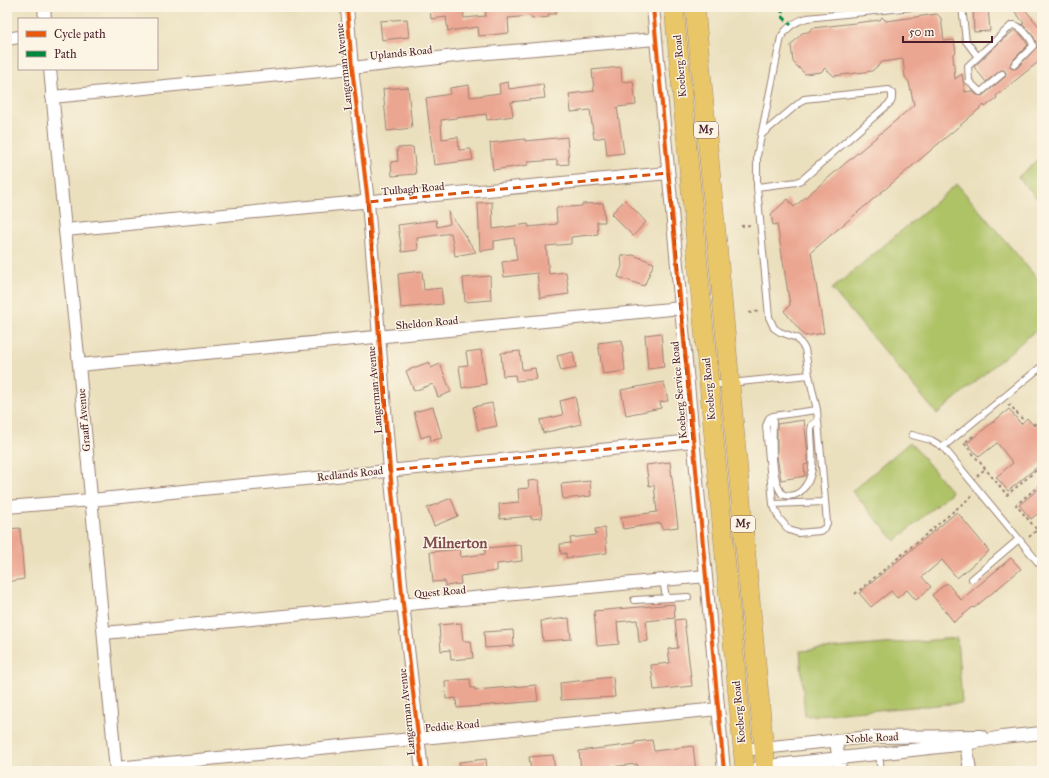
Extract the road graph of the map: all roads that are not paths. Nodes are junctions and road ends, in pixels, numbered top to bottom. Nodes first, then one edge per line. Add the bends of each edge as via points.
1 (44, 7) edge
2 (347, 7) edge
3 (653, 7) edge
4 (674, 7) edge
5 (695, 7) edge
6 (912, 7) edge
7 (962, 7) edge
8 (45, 18) edge
9 (18, 37) edge
10 (7, 38) edge
11 (656, 39) junction
12 (978, 57) junction
13 (1014, 66) dead end
14 (352, 68) junction
15 (50, 70) edge
16 (1002, 74) dead end
17 (52, 97) junction
18 (761, 134) junction
19 (668, 173) junction
20 (758, 187) junction
21 (368, 202) junction
22 (65, 230) junction
23 (681, 308) junction
24 (379, 336) junction
25 (79, 365) junction
26 (1042, 366) edge
27 (809, 375) junction
28 (729, 383) junction
29 (709, 385) junction
30 (817, 410) junction
31 (773, 416) junction
32 (818, 421) junction
33 (912, 435) dead end
34 (693, 441) junction
35 (943, 447) junction
36 (390, 470) junction
37 (91, 500) junction
38 (825, 502) junction
39 (773, 504) junction
40 (7, 507) edge
41 (1020, 541) junction
42 (1042, 568) edge
43 (706, 576) junction
44 (972, 579) dead end
45 (663, 580) junction
46 (688, 597) dead end
47 (666, 598) junction
48 (634, 600) dead end
49 (403, 604) junction
50 (104, 633) junction
51 (7, 634) edge
52 (7, 641) edge
53 (718, 709) junction
54 (1042, 733) edge
55 (419, 738) junction
56 (836, 740) junction
57 (965, 740) junction
58 (879, 754) junction
59 (839, 759) junction
60 (765, 762) edge
61 (744, 763) edge
62 (116, 769) edge
63 (422, 771) edge
64 (724, 771) edge
65 (840, 771) edge
66 (881, 771) edge
67 (970, 771) edge

1 - 8 street
2 - 14 street, Langerman Avenue
3 - 11 street, Koeberg Service Road
4 - 29 main road, Koeberg Road / M5
5 - 28 main road, Koeberg Road / M5
6 - 18 lane via 807,18 799,20 785,30 781,36
7 - 12 lane via 966,41
9 - 10 street
11 - 14 street, Uplands Road via 464,55
11 - 19 street, Koeberg Service Road
12 - 13 lane via 1012,25 1018,25 1033,46
12 - 16 lane via 968,67 969,81 978,91 982,91
14 - 17 street, Uplands Road
14 - 21 street, Langerman Avenue
15 - 17 street, Graaff Avenue
17 - 22 street, Graaff Avenue
18 - 20 lane via 757,156
18 - 20 lane via 804,99 889,90 892,93 891,102 803,179 798,182
19 - 21 street, Tulbagh Road
19 - 23 street, Koeberg Service Road
20 - 27 lane via 769,317 780,332 800,340 805,349
21 - 22 street, Tulbagh Road
21 - 24 street, Langerman Avenue
22 - 25 street, Graaff Avenue
23 - 24 street, Sheldon Road
23 - 34 street, Koeberg Service Road
24 - 25 street, Sheldon Road
24 - 36 street, Langerman Avenue
25 - 37 street, Graaff Avenue
26 - 35 lane
27 - 28 lane
27 - 30 lane
28 - 29 lane
28 - 60 main road, Koeberg Road / M5
29 - 61 main road, Koeberg Road / M5
30 - 31 lane
30 - 32 lane
31 - 32 lane via 776,484 786,496 801,491 811,476 811,430 812,425
31 - 39 lane via 767,421 766,433
32 - 38 lane
33 - 35 lane via 931,440
34 - 36 street, Redlands Road
34 - 43 street, Koeberg Service Road
35 - 41 lane
36 - 37 street, Redlands Road
36 - 49 street, Langerman Avenue
37 - 40 street, Redlands Road
37 - 50 street, Graaff Avenue
38 - 39 lane
38 - 39 lane via 825,528 820,531 798,533 784,525
41 - 42 lane
41 - 44 lane
43 - 45 street, Quest Road
43 - 53 street, Koeberg Service Road
45 - 47 lane
45 - 49 street, Quest Road
46 - 47 lane
47 - 48 lane
49 - 50 street, Quest Road
49 - 55 street, Langerman Avenue
50 - 62 street, Graaff Avenue
51 - 52 lane
53 - 55 street, Peddie Road
53 - 64 street, Koeberg Service Road
54 - 57 street, Noble Road
55 - 62 street, Peddie Road
55 - 63 street, Langerman Avenue
56 - 57 street, Noble Road via 870,737
56 - 59 street
56 - 60 street, Noble Road
57 - 58 street, Noble Road
57 - 67 street
58 - 59 street, Noble Road
58 - 66 lane
59 - 60 street, Noble Road
59 - 65 street
60 - 61 street, Noble Road
60 - 61 street, Noble Road

